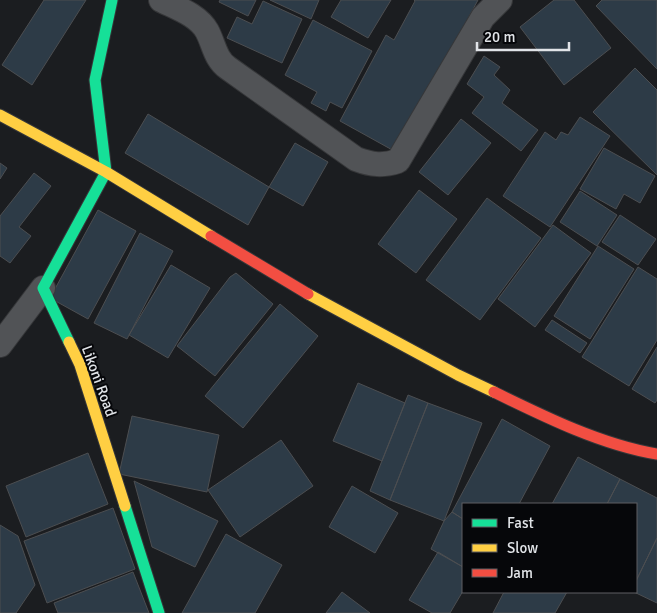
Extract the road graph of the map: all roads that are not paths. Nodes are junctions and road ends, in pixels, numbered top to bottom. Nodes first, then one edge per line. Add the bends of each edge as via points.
1 (112, 0) edge
2 (161, 0) edge
3 (500, 0) edge
4 (0, 115) edge
5 (106, 172) junction
6 (43, 288) junction
7 (0, 345) edge
8 (657, 454) edge
9 (160, 613) edge

1 - 5 street via 95,80
2 - 3 street via 203,25 221,63 356,159 384,165 398,161 483,17
4 - 5 street
5 - 6 street
5 - 8 street via 323,304 458,375 547,418 632,450
6 - 7 street
6 - 9 street, Likoni Road via 80,365

